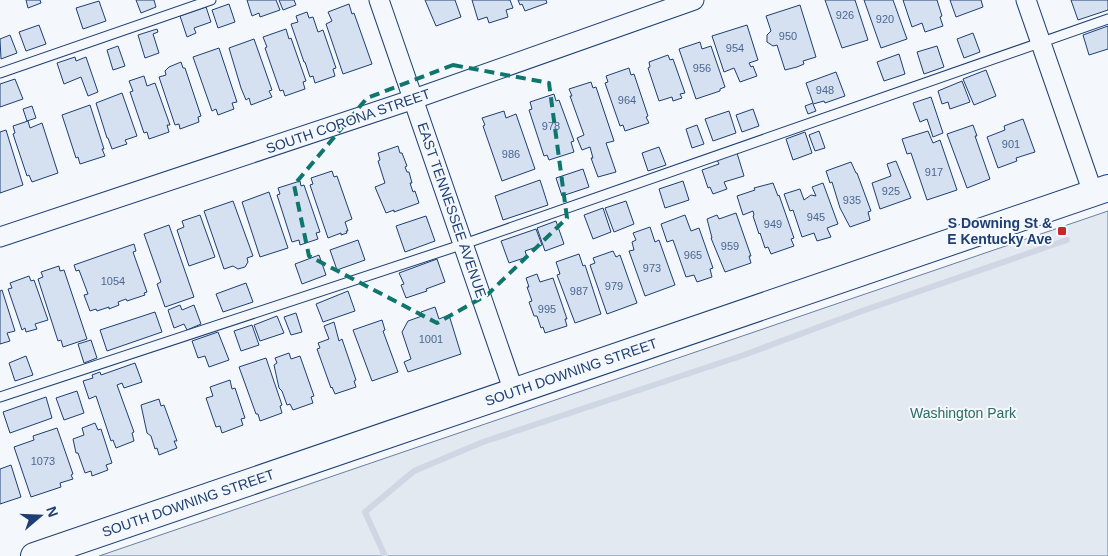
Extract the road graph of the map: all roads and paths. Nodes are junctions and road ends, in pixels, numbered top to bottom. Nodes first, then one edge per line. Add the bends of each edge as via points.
1 (211, 0) edge
2 (379, 0) edge
3 (694, 0) edge
4 (1026, 0) edge
5 (1108, 19) edge
6 (1041, 43) junction
7 (0, 73) edge
8 (414, 99) junction
9 (1100, 190) edge
10 (0, 237) edge
11 (464, 244) junction
12 (514, 392) junction
13 (0, 397) edge
14 (34, 556) edge

1 - 7 lane
2 - 8 street, EAST TENNESSEE AVENUE
3 - 8 street, SOUTH CORONA STREET
4 - 6 street
5 - 6 lane
6 - 9 street
6 - 11 lane
8 - 10 street, SOUTH CORONA STREET
8 - 11 street, EAST TENNESSEE AVENUE
9 - 12 main road, SOUTH DOWNING STREET
11 - 12 street, EAST TENNESSEE AVENUE
11 - 13 lane
12 - 14 main road, SOUTH DOWNING STREET

